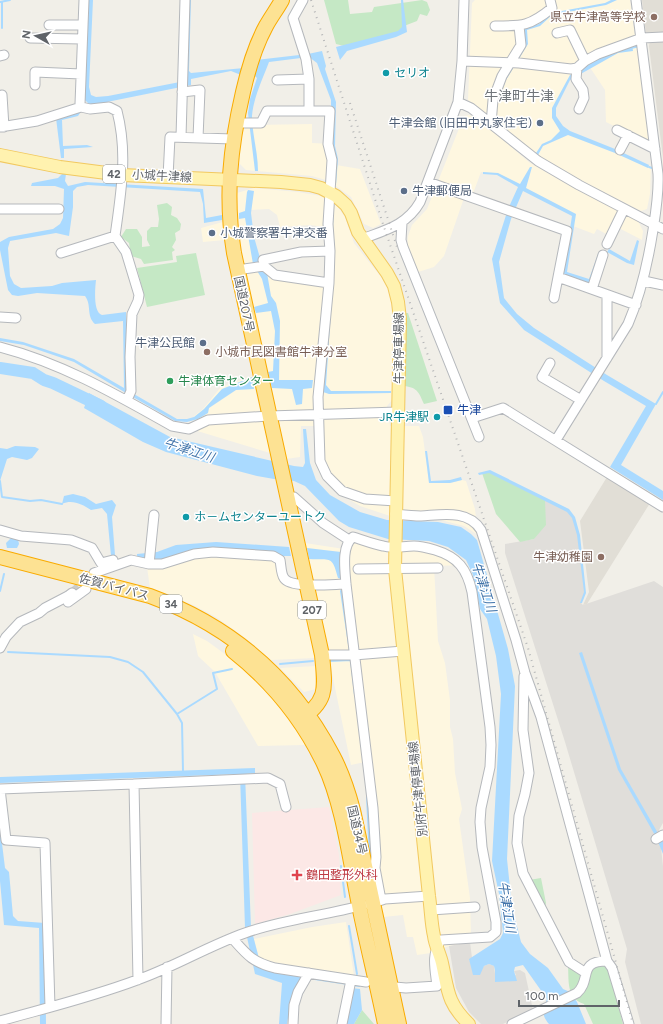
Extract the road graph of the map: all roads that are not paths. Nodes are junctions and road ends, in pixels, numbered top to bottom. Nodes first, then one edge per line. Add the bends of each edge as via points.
1 (84, 0) edge
2 (185, 0) edge
3 (282, 0) edge
4 (303, 0) edge
5 (464, 0) edge
6 (550, 0) edge
7 (636, 0) edge
8 (49, 25) dead end
9 (83, 25) junction
10 (495, 26) dead end
11 (519, 26) junction
12 (558, 33) dead end
13 (663, 37) edge
14 (30, 38) dead end
15 (82, 39) junction
16 (642, 43) junction
17 (462, 61) junction
18 (585, 61) junction
19 (515, 63) junction
20 (577, 68) junction
21 (81, 74) junction
22 (309, 79) junction
23 (278, 80) dead end
24 (35, 85) dead end
25 (182, 91) junction
26 (0, 96) edge
27 (458, 102) junction
28 (81, 107) junction
29 (579, 109) dead end
30 (308, 110) junction
31 (246, 123) junction
32 (491, 124) junction
33 (2, 127) edge
34 (617, 130) dead end
35 (628, 135) junction
36 (181, 137) junction
37 (198, 138) junction
38 (233, 139) junction
39 (656, 149) junction
40 (620, 150) dead end
41 (0, 155) edge
42 (168, 177) junction
43 (229, 179) junction
44 (122, 182) junction
45 (428, 182) junction
46 (330, 192) junction
47 (0, 209) edge
48 (59, 209) dead end
49 (624, 209) junction
50 (402, 223) junction
51 (654, 224) junction
52 (663, 229) edge
53 (115, 236) junction
54 (362, 239) junction
55 (607, 244) dead end
56 (330, 250) junction
57 (61, 253) dead end
58 (602, 255) dead end
59 (264, 263) junction
60 (237, 270) junction
61 (558, 277) junction
62 (644, 281) junction
63 (329, 283) junction
64 (663, 284) edge
65 (592, 289) junction
66 (607, 295) junction
67 (554, 298) dead end
68 (636, 305) junction
69 (0, 317) edge
70 (16, 318) dead end
71 (0, 347) edge
72 (607, 358) junction
73 (550, 363) dead end
74 (129, 396) junction
75 (581, 400) junction
76 (398, 412) junction
77 (318, 414) junction
78 (269, 416) junction
79 (472, 418) junction
80 (478, 437) dead end
81 (556, 440) junction
82 (287, 494) junction
83 (396, 502) junction
84 (663, 507) edge
85 (154, 515) dead end
86 (395, 515) junction
87 (0, 530) edge
88 (348, 540) junction
89 (395, 546) junction
90 (0, 557) edge
91 (135, 561) junction
92 (149, 564) junction
93 (0, 567) edge
94 (438, 568) dead end
95 (358, 569) dead end
96 (395, 569) junction
97 (91, 581) junction
98 (346, 584) junction
99 (306, 585) junction
100 (72, 593) tunnel mouth
101 (39, 613) junction
102 (0, 648) edge
103 (403, 651) junction
104 (322, 655) junction
105 (354, 655) junction
106 (525, 673) junction
107 (304, 717) junction
108 (134, 784) junction
109 (0, 789) edge
110 (286, 806) dead end
111 (429, 896) junction
112 (377, 901) junction
113 (359, 907) junction
114 (475, 907) dead end
115 (431, 910) junction
116 (232, 938) junction
117 (437, 946) junction
118 (607, 961) junction
119 (167, 967) junction
120 (309, 973) junction
121 (586, 973) junction
122 (138, 980) junction
123 (351, 980) junction
124 (366, 982) dead end
125 (396, 987) dead end
126 (50, 1007) junction
127 (0, 1021) edge
128 (383, 1023) edge
129 (166, 1024) edge
130 (293, 1024) edge
131 (342, 1024) edge
132 (399, 1024) edge
133 (469, 1024) edge
134 (512, 1024) edge
135 (629, 1024) edge

1 - 9 street
2 - 25 street
3 - 31 highway, 国道207号 / 207 via 254,52 243,91
4 - 22 street via 293,18
5 - 17 street
6 - 11 street via 552,8 538,20
7 - 16 street
8 - 9 street
9 - 15 street
10 - 11 street
11 - 19 street via 521,45
12 - 18 street via 570,30
13 - 16 street
14 - 15 street
15 - 21 street
16 - 18 street via 598,54
16 - 39 street
17 - 19 street
17 - 27 street
18 - 20 street
19 - 20 street
19 - 32 street via 502,76 493,100
20 - 29 street via 576,79 584,98
21 - 24 street via 35,72
21 - 28 street
22 - 23 street
22 - 30 street
25 - 36 street
25 - 37 street via 200,90
26 - 33 street
27 - 32 street via 471,108
27 - 45 street
28 - 33 street via 37,121
28 - 44 street via 109,107 117,110 122,128
30 - 31 street via 267,111 261,124
30 - 46 street via 330,111
31 - 38 highway, 国道207号 / 207
32 - 49 street via 538,161
34 - 35 street
35 - 39 street
35 - 40 street
36 - 37 street
36 - 42 street via 170,137
37 - 38 street
38 - 43 highway, 国道207号 / 207
39 - 51 street via 658,198
41 - 44 main road, 小城牛津線 / 42
42 - 43 main road, 小城牛津線 / 42
42 - 44 main road, 小城牛津線 / 42
43 - 46 main road, 牛津停車場線 via 310,185
43 - 60 highway, 国道207号 / 207 via 231,236
44 - 53 street
45 - 50 street via 417,208
45 - 61 street via 567,231
46 - 54 main road, 牛津停車場線 via 351,213
46 - 56 street
47 - 48 street
49 - 51 street
49 - 55 street
50 - 54 street
50 - 79 street via 403,247
51 - 52 street
51 - 62 street
53 - 57 street
53 - 74 street via 126,252 139,295 130,329
54 - 76 main road, 牛津停車場線 via 388,273 398,302
56 - 59 street via 301,252
56 - 63 street
58 - 65 street
59 - 60 street via 254,268
59 - 63 street via 275,275
60 - 78 highway, 国道207号 / 207
61 - 65 street
61 - 67 street
62 - 64 street
62 - 68 street
63 - 77 street
65 - 66 street
66 - 68 street
66 - 72 street
68 - 72 street via 628,324
69 - 70 street
71 - 74 street via 47,361
72 - 75 street
73 - 75 street via 542,377
74 - 78 street via 172,426 180,428 189,429 208,420
75 - 81 street
76 - 77 street
76 - 83 main road
77 - 78 street
77 - 83 street via 320,461 327,476 342,491 365,499
78 - 82 highway, 国道207号 / 207
79 - 80 street
79 - 81 street via 503,408
81 - 84 street
82 - 88 street
82 - 99 highway, 国道207号 / 207
83 - 86 main road
85 - 92 street
86 - 89 main road, 別府牛津停車場線
86 - 106 street via 448,514 477,523 488,550
87 - 91 street via 22,536 71,540 92,548 101,563 123,557
88 - 89 street via 353,537 382,546
88 - 98 street
89 - 96 main road, 別府牛津停車場線
89 - 117 street via 424,547 443,553 458,562 467,574 472,592 490,727 490,767 480,822 496,932 490,937 441,940
90 - 97 highway, 佐賀バイパス / 34
91 - 92 street
91 - 97 street
92 - 99 street via 162,564 194,554 214,552 273,556 280,560 283,578 288,582
93 - 97 highway, 佐賀バイパス / 34
94 - 96 street
95 - 96 street
96 - 103 main road, 別府牛津停車場線
97 - 101 street via 74,599 48,613
97 - 107 highway, 佐賀バイパス / 34 via 182,618 215,637 256,670
98 - 99 street
98 - 105 street
99 - 104 highway, 国道207号 / 207
100 - 101 street
101 - 102 street via 20,622
103 - 105 street
103 - 111 main road, 別府牛津停車場線
104 - 105 street
104 - 107 highway, 国道207号 / 207 via 323,693 318,704
105 - 112 street via 373,808
106 - 118 street via 541,717
106 - 121 street via 523,730 529,773 519,816 517,843 522,873 568,962
107 - 112 highway, 国道34号 / 34 via 334,757 345,782
107 - 113 highway, 国道34号 / 34 via 334,791
108 - 109 street
108 - 110 street via 268,778 280,784
108 - 122 street
109 - 126 street via 6,840 45,843
111 - 112 street
111 - 115 main road, 別府牛津停車場線
112 - 113 street
112 - 132 highway, 国道34号 / 34
113 - 116 street via 278,923
113 - 128 highway, 国道34号 / 34
114 - 115 street
115 - 117 main road, 別府牛津停車場線
116 - 119 street
116 - 120 street via 261,965
117 - 125 street via 434,956 437,986
117 - 133 main road, 別府牛津停車場線 via 446,989 452,1003
118 - 121 street via 597,961
118 - 135 street via 612,968
119 - 122 street
119 - 129 street
120 - 123 street
120 - 130 street via 298,992
121 - 134 street via 580,990
122 - 126 street
123 - 124 street
123 - 131 street
126 - 127 street

